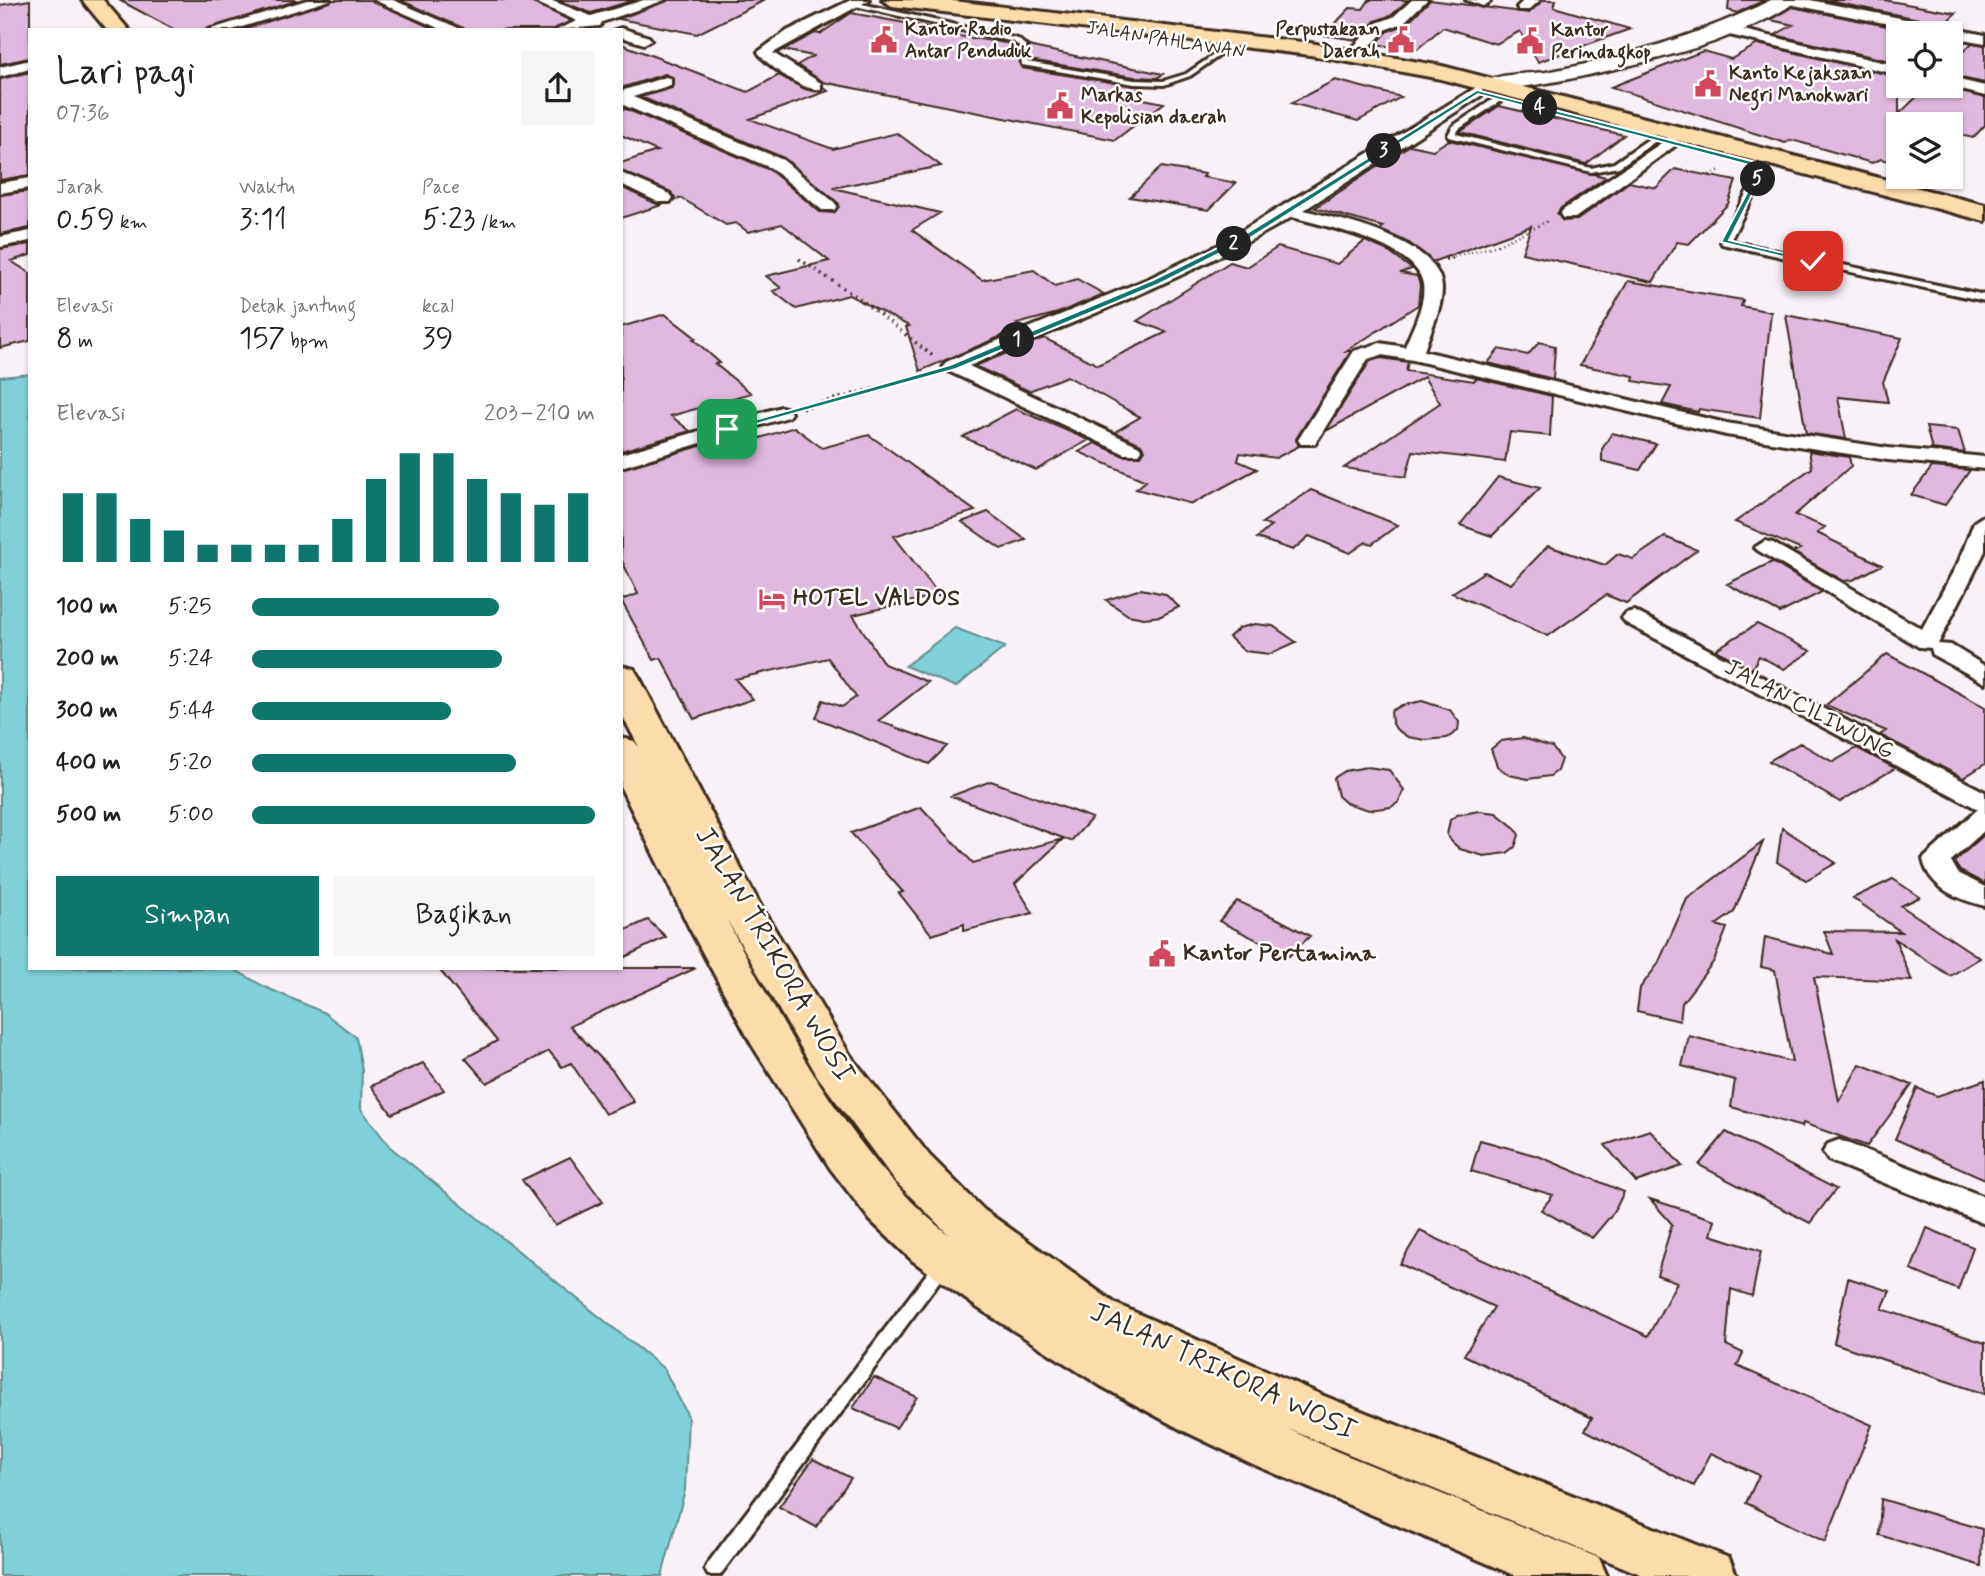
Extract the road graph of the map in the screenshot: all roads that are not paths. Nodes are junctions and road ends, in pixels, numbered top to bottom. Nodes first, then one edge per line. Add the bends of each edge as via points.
1 (71, 0) edge
2 (92, 0) edge
3 (323, 0) edge
4 (382, 0) edge
5 (538, 0) edge
6 (658, 0) edge
7 (892, 0) edge
8 (1420, 0) edge
9 (1787, 0) edge
10 (857, 2) edge
11 (938, 3) edge
12 (259, 18) junction
13 (592, 22) junction
14 (278, 26) dead end
15 (95, 28) edge
16 (117, 28) edge
17 (222, 28) edge
18 (451, 28) edge
19 (570, 28) edge
20 (609, 28) edge
21 (1726, 30) junction
22 (623, 33) edge
23 (1985, 39) edge
24 (644, 40) dead end
25 (1233, 45) junction
26 (1352, 56) junction
27 (28, 65) edge
28 (1886, 68) edge
29 (0, 72) edge
30 (666, 82) dead end
31 (816, 86) dead end
32 (1541, 86) junction
33 (1963, 86) edge
34 (1491, 91) junction
35 (1985, 91) edge
36 (623, 96) edge
37 (623, 98) edge
38 (1589, 115) junction
39 (1663, 140) junction
40 (1708, 147) junction
41 (1764, 167) junction
42 (623, 179) edge
43 (28, 183) edge
44 (0, 188) edge
45 (664, 198) dead end
46 (1922, 203) junction
47 (828, 206) dead end
48 (1290, 211) junction
49 (1985, 213) edge
50 (1569, 214) road end
51 (1985, 223) edge
52 (28, 236) edge
53 (0, 243) edge
54 (1985, 298) edge
55 (1413, 354) junction
56 (782, 414) road end
57 (1308, 440) dead end
58 (1132, 450) dead end
59 (623, 460) edge
60 (1985, 463) edge
61 (1985, 522) edge
62 (1765, 548) dead end
63 (1634, 618) dead end
64 (1942, 650) dead end
65 (1985, 676) edge
66 (623, 681) edge
67 (623, 753) edge
68 (1985, 803) edge
69 (1985, 816) edge
70 (1985, 897) edge
71 (834, 1098) junction
72 (1839, 1152) dead end
73 (1985, 1211) edge
74 (946, 1260) junction
75 (714, 1569) dead end
76 (1579, 1576) edge
77 (1709, 1576) edge

1 - 15 main road
2 - 16 main road
3 - 12 street
4 - 18 street
5 - 13 street
6 - 13 street
7 - 11 main road, JALAN PAHLAWAN
8 - 26 street via 1398,20 1382,26
9 - 21 main road
9 - 23 street
10 - 25 lane via 1016,40 1023,46 1024,64 1134,82 1177,81
10 - 31 street via 765,52
11 - 25 main road, JALAN PAHLAWAN
12 - 14 street
12 - 17 street
13 - 19 street
13 - 20 street
21 - 28 street
21 - 32 main road
22 - 24 street
25 - 26 main road, JALAN PAHLAWAN
25 - 34 main road, JALAN PAHLAWAN
26 - 34 main road, JALAN PAHLAWAN
27 - 29 street
30 - 36 street
32 - 34 main road, JALAN PAHLAWAN
32 - 38 main road, JALAN PAHLAWAN
33 - 35 street
34 - 38 main road, JALAN PAHLAWAN
34 - 39 lane via 1452,135 1591,170 1616,165
34 - 48 street
37 - 47 street via 777,164
38 - 39 main road, JALAN PAHLAWAN
38 - 40 main road, JALAN PAHLAWAN
39 - 40 main road, JALAN PAHLAWAN
39 - 50 street
40 - 41 main road, JALAN PAHLAWAN
40 - 46 main road, JALAN PAHLAWAN
41 - 46 main road, JALAN PAHLAWAN
41 - 54 lane via 1726,243
42 - 45 street
43 - 44 street
46 - 49 main road, JALAN PAHLAWAN
46 - 51 main road, JALAN PAHLAWAN
48 - 55 street via 1396,246 1424,262 1433,286
48 - 58 street via 1165,278 951,368
52 - 53 street
55 - 57 street via 1380,349 1361,355
55 - 60 street via 1726,429 1888,454
56 - 59 street
61 - 62 street via 1927,642
63 - 68 street, JALAN CILIWUNG
64 - 65 street
66 - 71 main road, JALAN TRIKORA WOSI via 738,903 834,1066
67 - 71 main road, JALAN TRIKORA WOSI via 771,1037
69 - 70 street via 1937,859 1950,881
71 - 74 main road, JALAN TRIKORA WOSI via 888,1209
71 - 77 main road, JALAN TRIKORA WOSI via 967,1223 1098,1319 1317,1418
72 - 73 street
74 - 75 lane
74 - 76 main road, JALAN TRIKORA WOSI via 1072,1344 1230,1428

